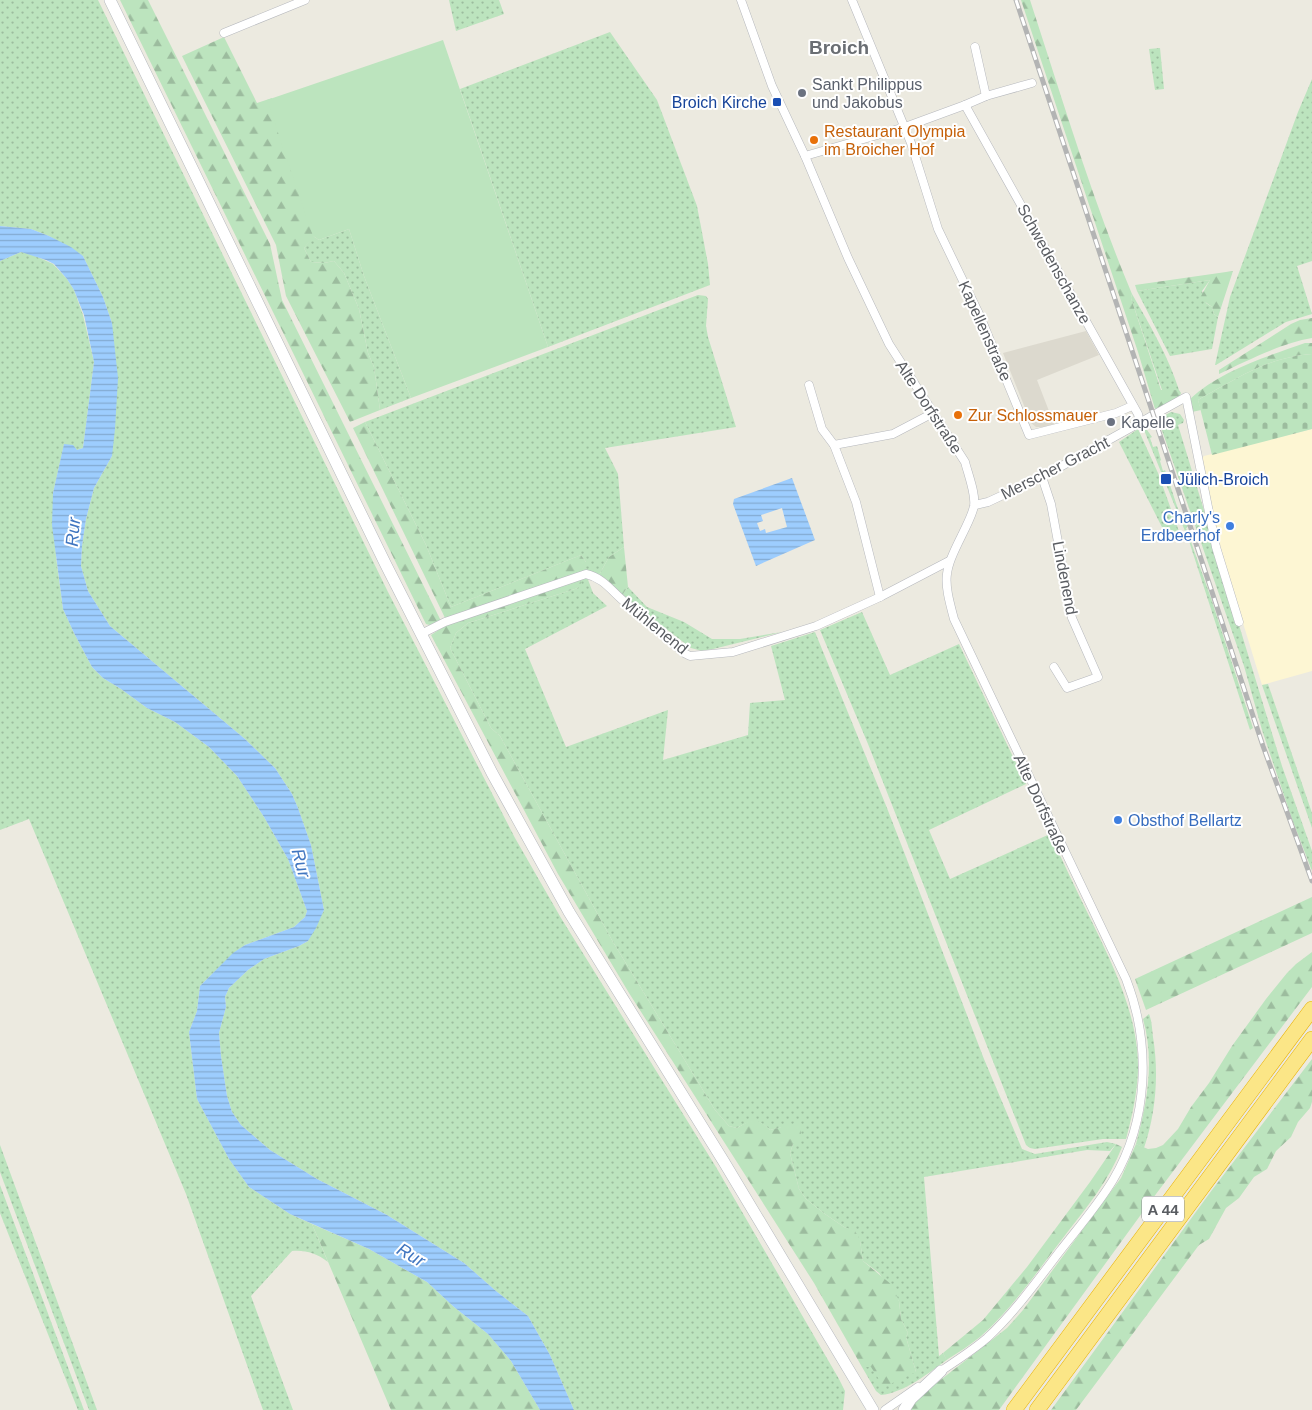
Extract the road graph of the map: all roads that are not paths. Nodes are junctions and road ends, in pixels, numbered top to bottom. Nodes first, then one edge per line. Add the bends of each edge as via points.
1 (110, 0) edge
2 (305, 0) edge
3 (741, 0) edge
4 (852, 0) edge
5 (224, 33) dead end
6 (975, 47) dead end
7 (1032, 82) dead end
8 (986, 96) junction
9 (965, 105) junction
10 (905, 127) junction
11 (805, 156) junction
12 (809, 385) dead end
13 (1132, 406) junction
14 (933, 413) junction
15 (1140, 424) junction
16 (834, 445) junction
17 (1042, 477) junction
18 (975, 505) junction
19 (949, 561) junction
20 (880, 597) junction
21 (1238, 622) dead end
22 (421, 634) junction
23 (1054, 667) dead end
24 (1312, 1009) edge
25 (1312, 1038) edge
26 (941, 1371) junction
27 (873, 1410) edge
28 (885, 1410) edge
29 (904, 1410) edge
30 (1014, 1410) edge
31 (1037, 1410) edge

1 - 22 main road
2 - 5 street
3 - 11 street, Alte Dorfstraße via 772,86
4 - 10 street
6 - 8 street
7 - 8 street
8 - 9 street
9 - 10 street
9 - 13 street, Schwedenschanze
10 - 11 street
10 - 13 street, Kapellenstraße via 938,229 980,316 1029,435
11 - 14 street, Alte Dorfstraße via 889,344
12 - 16 street via 822,429
13 - 15 street, Schwedenschanze
14 - 16 street via 894,434
14 - 18 street, Alte Dorfstraße via 965,462
15 - 17 street, Merscher Gracht
15 - 21 street, Merscher Gracht via 1186,397 1216,547
16 - 20 street via 856,502
17 - 18 street, Merscher Gracht
17 - 23 street, Lindenend via 1051,504 1072,618 1098,677 1067,688
18 - 19 street, Alte Dorfstraße
19 - 20 street, Mühlenend
19 - 26 street, Alte Dorfstraße via 946,585 954,619 1126,979 1140,1026 1143,1063 1139,1111 1124,1159 1113,1180 1001,1324
20 - 22 street, Mühlenend via 816,626 734,652 690,656 604,582 586,574 445,622
22 - 27 main road via 492,773 569,912
24 - 30 highway, A 44
25 - 31 highway, A 44
26 - 28 street, Alte Dorfstraße
26 - 29 main road

